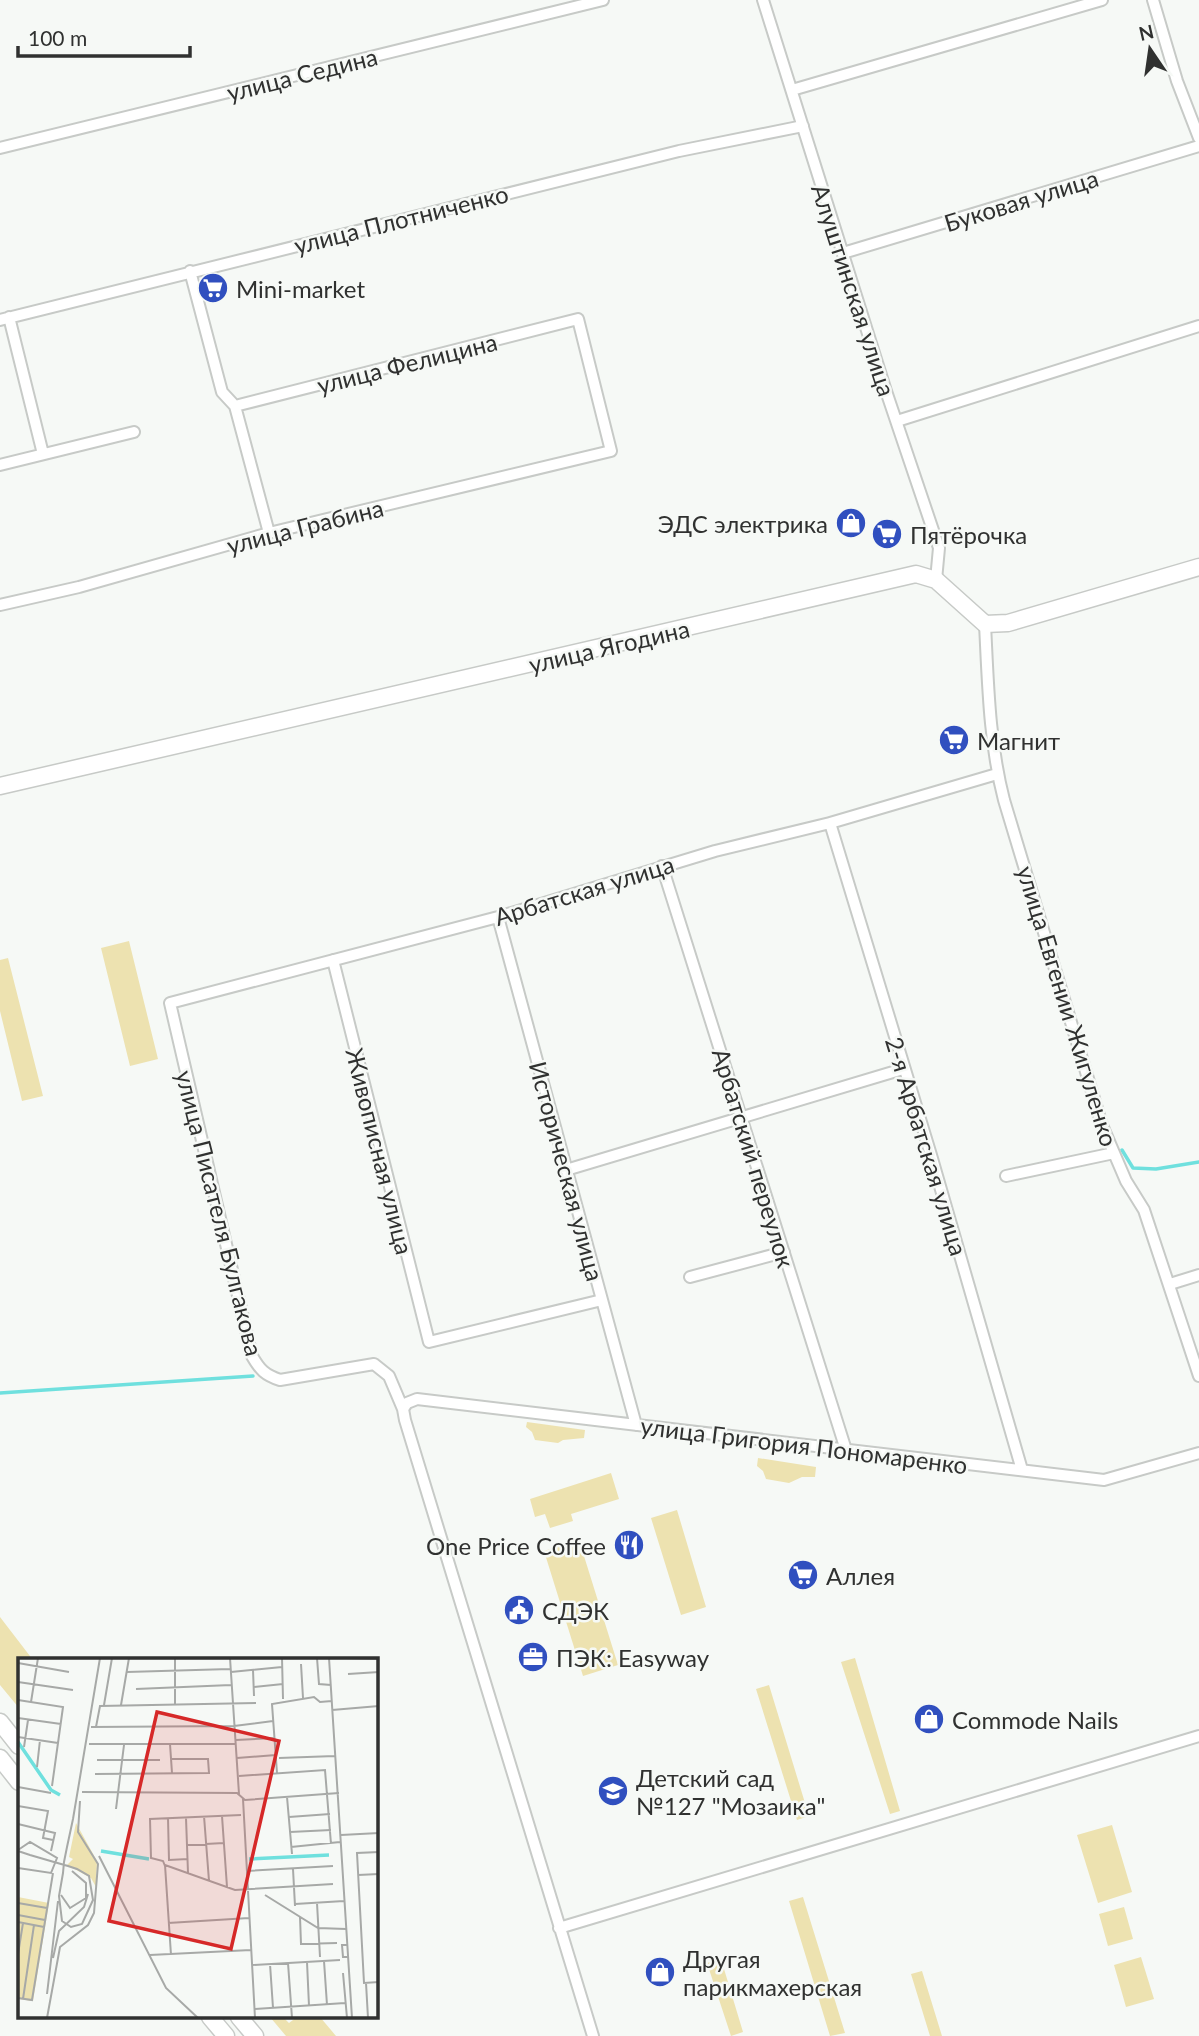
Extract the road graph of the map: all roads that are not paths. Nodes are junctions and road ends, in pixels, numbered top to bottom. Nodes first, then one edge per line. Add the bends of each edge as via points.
1 (603, 0) edge
2 (762, 0) edge
3 (1101, 0) edge
4 (1153, 0) edge
5 (792, 90) junction
6 (803, 126) junction
7 (1199, 138) edge
8 (1199, 146) edge
9 (0, 148) edge
10 (843, 253) junction
11 (190, 271) junction
12 (4, 318) edge
13 (1199, 326) edge
14 (235, 406) junction
15 (897, 421) junction
16 (134, 432) dead end
17 (611, 451) joint
18 (43, 454) junction
19 (0, 464) edge
20 (269, 533) junction
21 (1199, 567) edge
22 (936, 580) junction
23 (0, 605) edge
24 (985, 624) junction
25 (998, 774) junction
26 (0, 786) edge
27 (830, 823) junction
28 (662, 866) junction
29 (498, 917) junction
30 (333, 960) junction
31 (170, 1003) joint
32 (903, 1069) junction
33 (741, 1117) junction
34 (1114, 1153) junction
35 (566, 1170) junction
36 (1006, 1176) dead end
37 (784, 1252) junction
38 (1199, 1275) edge
39 (690, 1277) dead end
40 (1170, 1284) junction
41 (602, 1300) junction
42 (1199, 1376) edge
43 (405, 1406) junction
44 (636, 1425) junction
45 (846, 1450) junction
46 (1199, 1453) edge
47 (1022, 1470) junction
48 (0, 1722) edge
49 (1199, 1736) edge
50 (18, 1745) edge
51 (0, 1758) edge
52 (18, 1781) edge
53 (559, 1928) junction
54 (211, 2018) edge
55 (240, 2018) edge
56 (226, 2036) edge
57 (255, 2036) edge
58 (593, 2036) edge

1 - 9 street, улица Седина
2 - 5 street, Алуштинская улица
3 - 5 street
4 - 7 street
5 - 6 street, Алуштинская улица
6 - 10 street, Алуштинская улица
6 - 11 street, улица Плотниченко via 680,151
8 - 10 street, Буковая улица
10 - 15 street, Алуштинская улица
11 - 12 street, улица Плотниченко
11 - 14 street via 222,392
12 - 18 street
13 - 15 street
14 - 17 street, улица Фелицина via 578,319
14 - 20 street
15 - 22 street, Алуштинская улица via 939,548
16 - 18 street
17 - 20 street, улица Грабина
18 - 19 street
20 - 23 street, улица Грабина
21 - 24 street via 1008,623
22 - 24 street
22 - 26 street, улица Ягодина via 916,574
24 - 25 street, улица Евгении Жигуленко via 989,711
25 - 27 street, Арбатская улица
25 - 34 street, улица Евгении Жигуленко
27 - 28 street, Арбатская улица
27 - 32 street, 2-я Арбатская улица
28 - 29 street, Арбатская улица
28 - 33 street, Арбатский переулок
29 - 30 street, Арбатская улица
29 - 35 street, Историческая улица
30 - 31 street, Арбатская улица
30 - 41 street, Живописная улица via 429,1342
31 - 43 street, улица Писателя Булгакова via 252,1356 266,1376 280,1380 374,1364 389,1376
32 - 33 street
32 - 47 street, 2-я Арбатская улица
33 - 35 street
33 - 37 street, Арбатский переулок
34 - 36 street
34 - 40 street, улица Евгении Жигуленко via 1144,1210
35 - 41 street, Историческая улица
37 - 39 street
37 - 45 street, Арбатский переулок
38 - 40 street
40 - 42 street, улица Евгении Жигуленко
41 - 44 street, Историческая улица
43 - 44 street, улица Григория Пономаренко via 417,1399
43 - 53 street
44 - 45 street, улица Григория Пономаренко
45 - 47 street, улица Григория Пономаренко
46 - 47 street, улица Григория Пономаренко via 1104,1480
48 - 50 street
49 - 53 street
51 - 52 street
53 - 58 street
54 - 56 street
55 - 57 street

